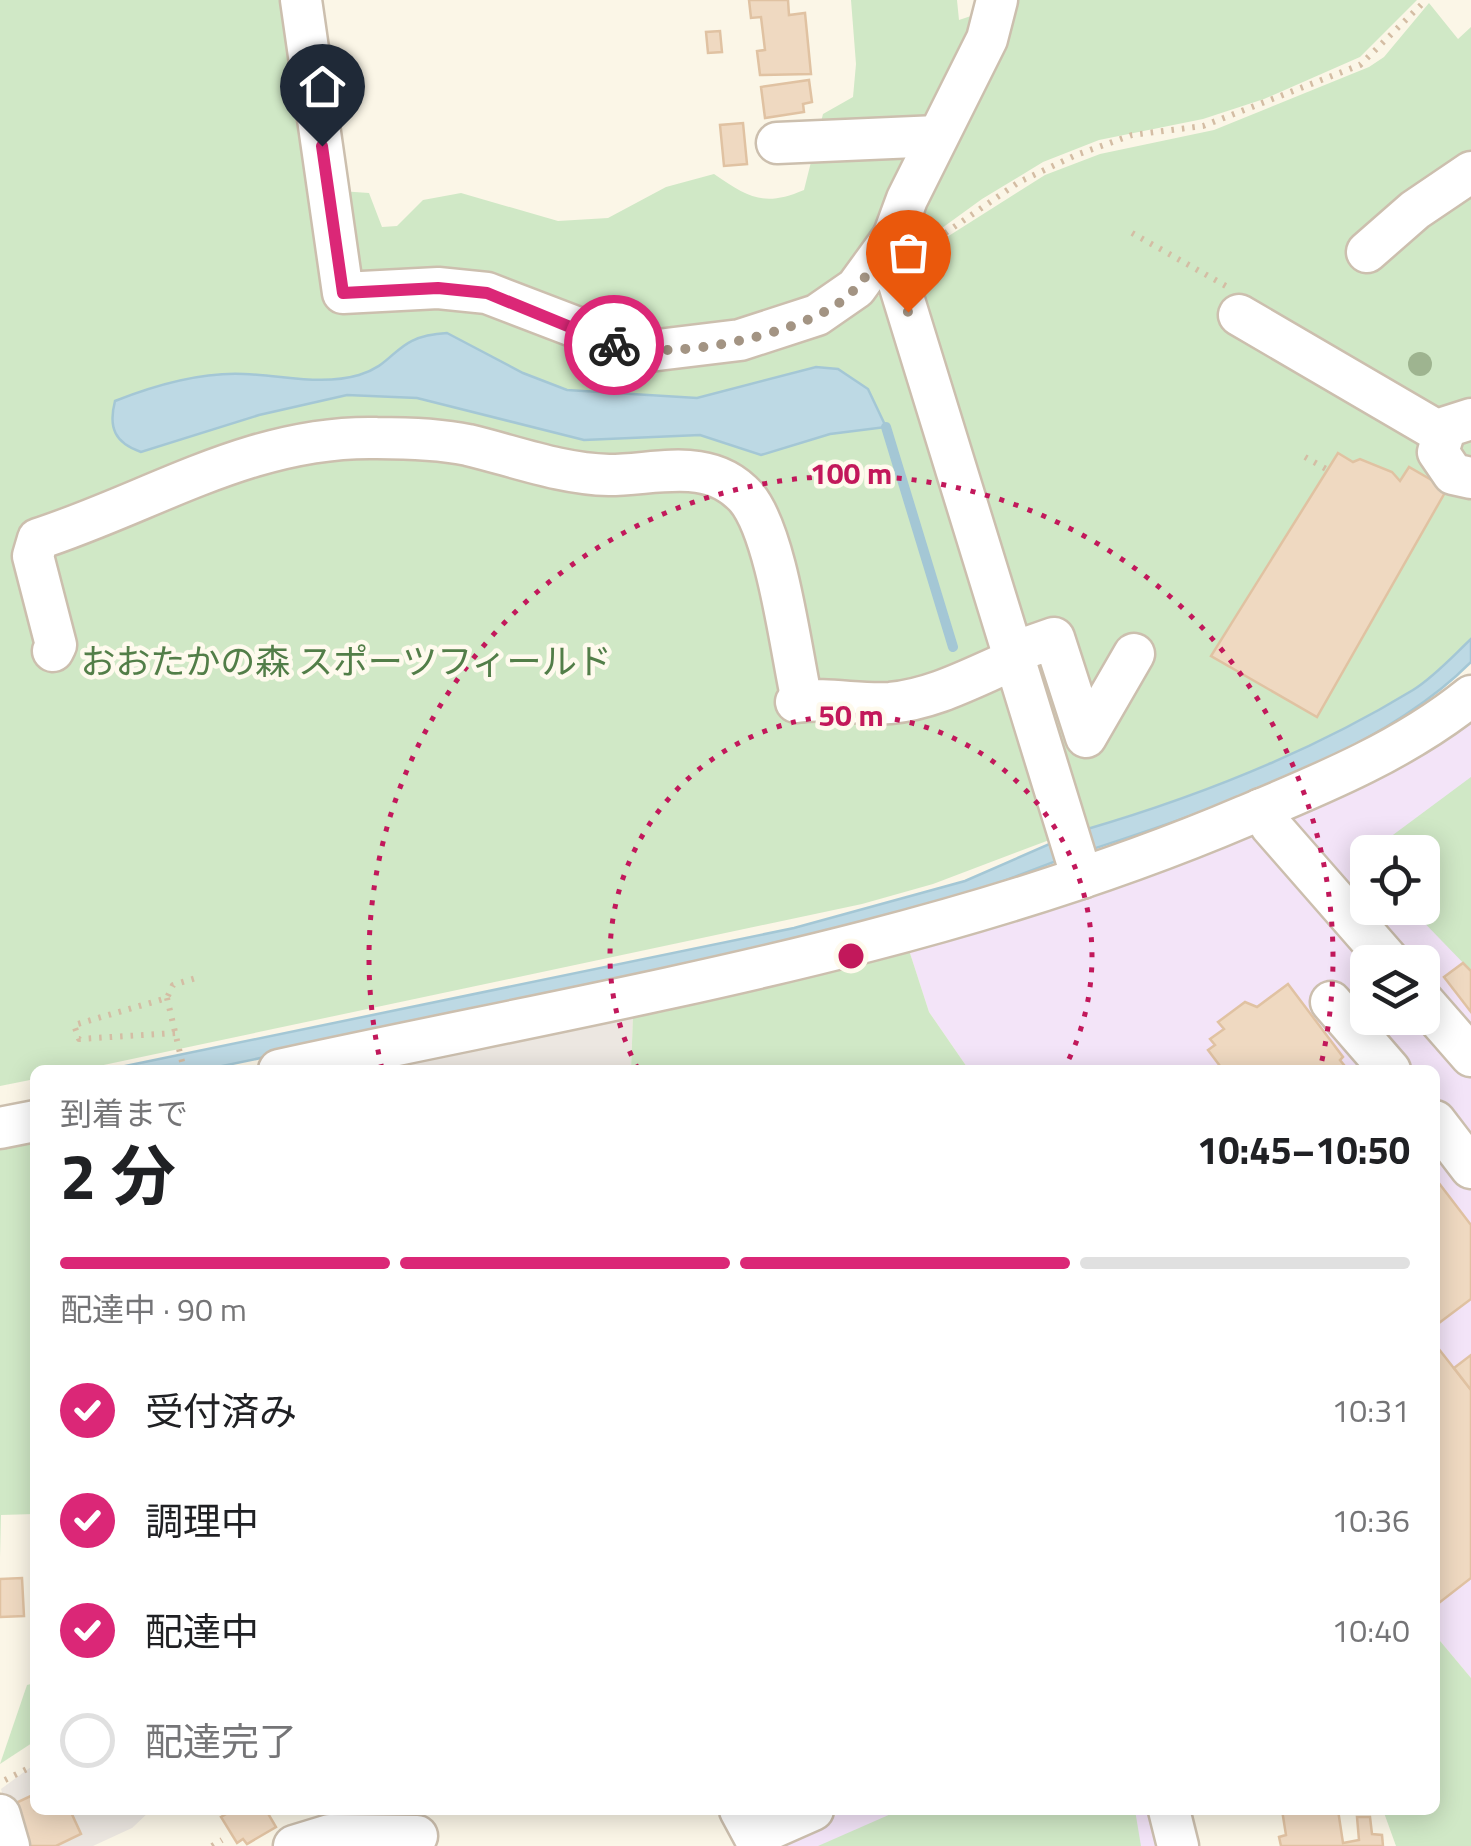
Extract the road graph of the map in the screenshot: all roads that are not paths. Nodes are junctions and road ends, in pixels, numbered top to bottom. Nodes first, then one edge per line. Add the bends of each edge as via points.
1 (301, 0) edge
2 (998, 0) edge
3 (938, 136) junction
4 (777, 143) dead end
5 (1471, 172) edge
6 (1367, 252) dead end
7 (894, 254) junction
8 (1236, 302) road end
9 (1456, 426) edge
10 (1471, 478) edge
11 (53, 651) dead end
12 (1134, 654) dead end
13 (1015, 655) junction
14 (1471, 696) edge
15 (1086, 737) junction
16 (1046, 756) junction
17 (1261, 809) junction
18 (1082, 878) junction
19 (1376, 945) edge
20 (1331, 1002) dead end
21 (1440, 1021) edge
22 (1471, 1056) edge
23 (378, 1060) edge
24 (328, 1065) edge
25 (1386, 1065) edge
26 (30, 1121) edge
27 (0, 1128) edge
28 (1440, 1128) edge
29 (1471, 1168) edge
30 (0, 1815) edge
31 (743, 1815) edge
32 (802, 1815) edge
33 (1170, 1815) edge
34 (417, 1831) edge
35 (9, 1846) edge
36 (294, 1846) edge
37 (1178, 1846) edge

1 - 7 street via 343,293 487,293 641,352 740,340 817,316
2 - 3 street via 987,39
3 - 4 street
3 - 7 street
5 - 6 street
7 - 13 street
8 - 9 street
9 - 10 street via 1438,452 1446,468
11 - 13 street via 33,556 38,539 250,454 326,438 379,438 462,444 608,475 676,468 718,478 745,496 764,529 799,702 926,698
12 - 15 street
13 - 15 street via 1054,638
13 - 16 street
14 - 17 street via 1410,740
15 - 16 street via 1072,750
16 - 18 street
17 - 18 street
17 - 19 street
18 - 23 street via 885,938
20 - 25 street
21 - 22 street
23 - 24 street
26 - 27 street
28 - 29 street
30 - 35 street
31 - 32 street via 754,1836
33 - 37 street
34 - 36 street via 330,1835

